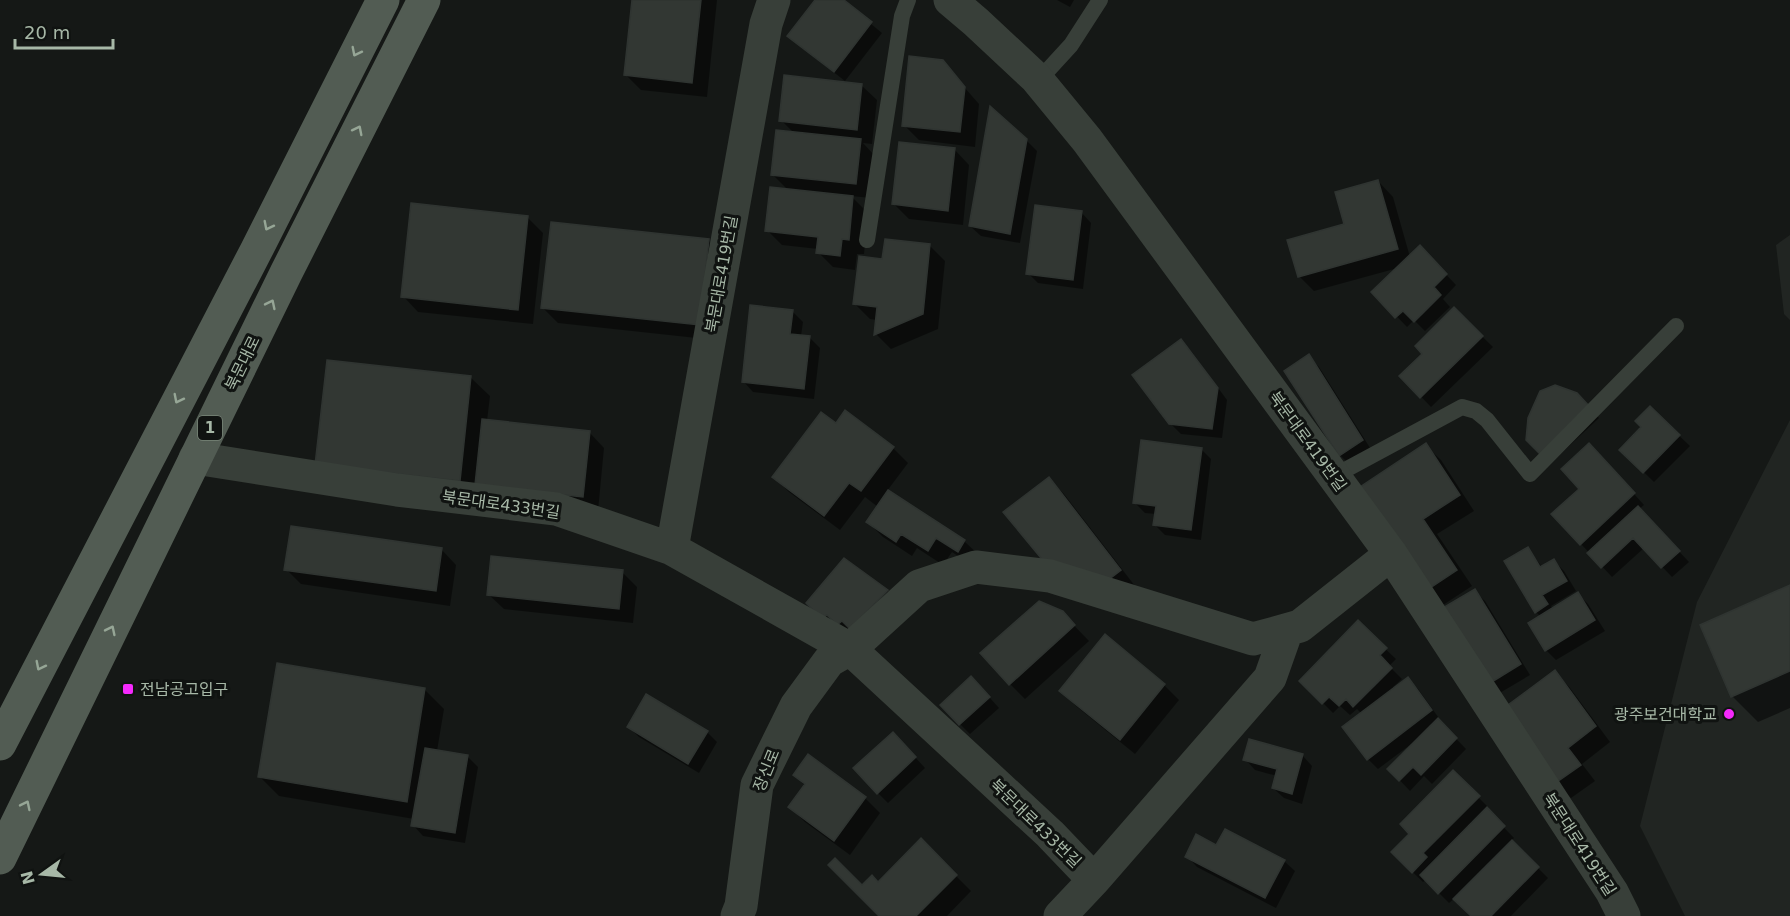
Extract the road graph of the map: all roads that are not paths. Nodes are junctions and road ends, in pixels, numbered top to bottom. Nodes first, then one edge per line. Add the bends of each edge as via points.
1 (383, 0) edge
2 (424, 0) edge
3 (774, 0) edge
4 (908, 0) edge
5 (950, 0) edge
6 (1100, 0) edge
7 (1038, 81) junction
8 (867, 240) dead end
9 (1676, 326) dead end
10 (195, 458) junction
11 (1334, 476) junction
12 (672, 549) junction
13 (1391, 554) junction
14 (1287, 630) junction
15 (849, 649) junction
16 (0, 744) edge
17 (0, 858) edge
18 (1094, 880) junction
19 (737, 916) edge
20 (1060, 916) edge
21 (1624, 916) edge

1 -> 16 main road
10 -> 2 main road, 북문대로 / 1
3 - 12 street, 북문대로419번길 via 766,24
4 - 8 lane via 902,16
5 - 7 street, 북문대로419번길
6 - 7 lane via 1071,45
7 - 11 street, 북문대로419번길 via 1087,140
9 - 11 lane via 1530,474 1487,420 1462,407
10 - 12 street, 북문대로433번길 via 397,490 556,509
17 -> 10 main road, 북문대로 / 1
11 - 13 street, 북문대로419번길
12 - 15 street, 북문대로433번길
13 - 14 street via 1300,626
13 - 21 street, 북문대로419번길
14 - 15 street via 1253,639 1050,576 976,567 919,586
14 - 18 street, 북문대로433번길 via 1270,678
15 - 18 street, 북문대로433번길 via 1050,834
15 - 19 street, 장신로 via 829,661 796,706 757,785
18 - 20 street

